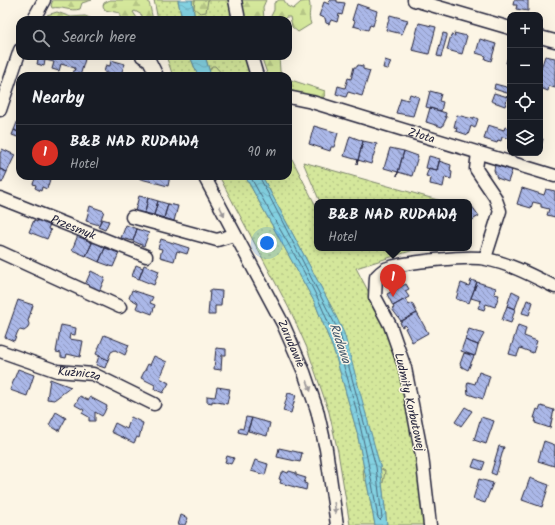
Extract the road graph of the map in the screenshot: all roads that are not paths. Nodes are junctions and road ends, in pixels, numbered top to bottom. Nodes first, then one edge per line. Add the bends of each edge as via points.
1 (44, 0) edge
2 (235, 0) edge
3 (414, 0) edge
4 (35, 16) edge
5 (238, 16) edge
6 (507, 27) edge
7 (543, 38) edge
8 (555, 41) edge
9 (16, 60) edge
10 (149, 60) edge
11 (251, 60) edge
12 (155, 72) edge
13 (256, 72) edge
14 (2, 96) edge
15 (292, 98) edge
16 (0, 110) edge
17 (478, 153) junction
18 (555, 176) edge
19 (206, 180) edge
20 (0, 198) edge
21 (132, 218) dead end
22 (234, 235) junction
23 (0, 252) edge
24 (146, 256) dead end
25 (485, 258) junction
26 (555, 287) edge
27 (120, 307) dead end
28 (0, 352) edge
29 (154, 404) dead end
30 (337, 525) edge
31 (430, 525) edge

1 - 4 street
2 - 5 street
3 - 6 street
7 - 8 street
9 - 14 street
10 - 12 street
11 - 13 street
14 - 16 street
15 - 17 street, Złota
17 - 18 street, Złota
17 - 25 street via 476,169 495,197 500,211
19 -> 22 street, Zarudawie
20 - 24 street, Przesmyk
21 - 22 street via 217,240
22 -> 30 street, Zarudawie via 283,324 304,372 317,410 326,449
23 - 27 street
25 - 26 street, Ludmiły Korbutowej via 515,268
25 - 31 street, Ludmiły Korbutowej via 446,259 387,268 376,277 374,283 375,298 390,325 405,368 422,456
28 - 29 street, Kuźnicza via 57,371 93,374

